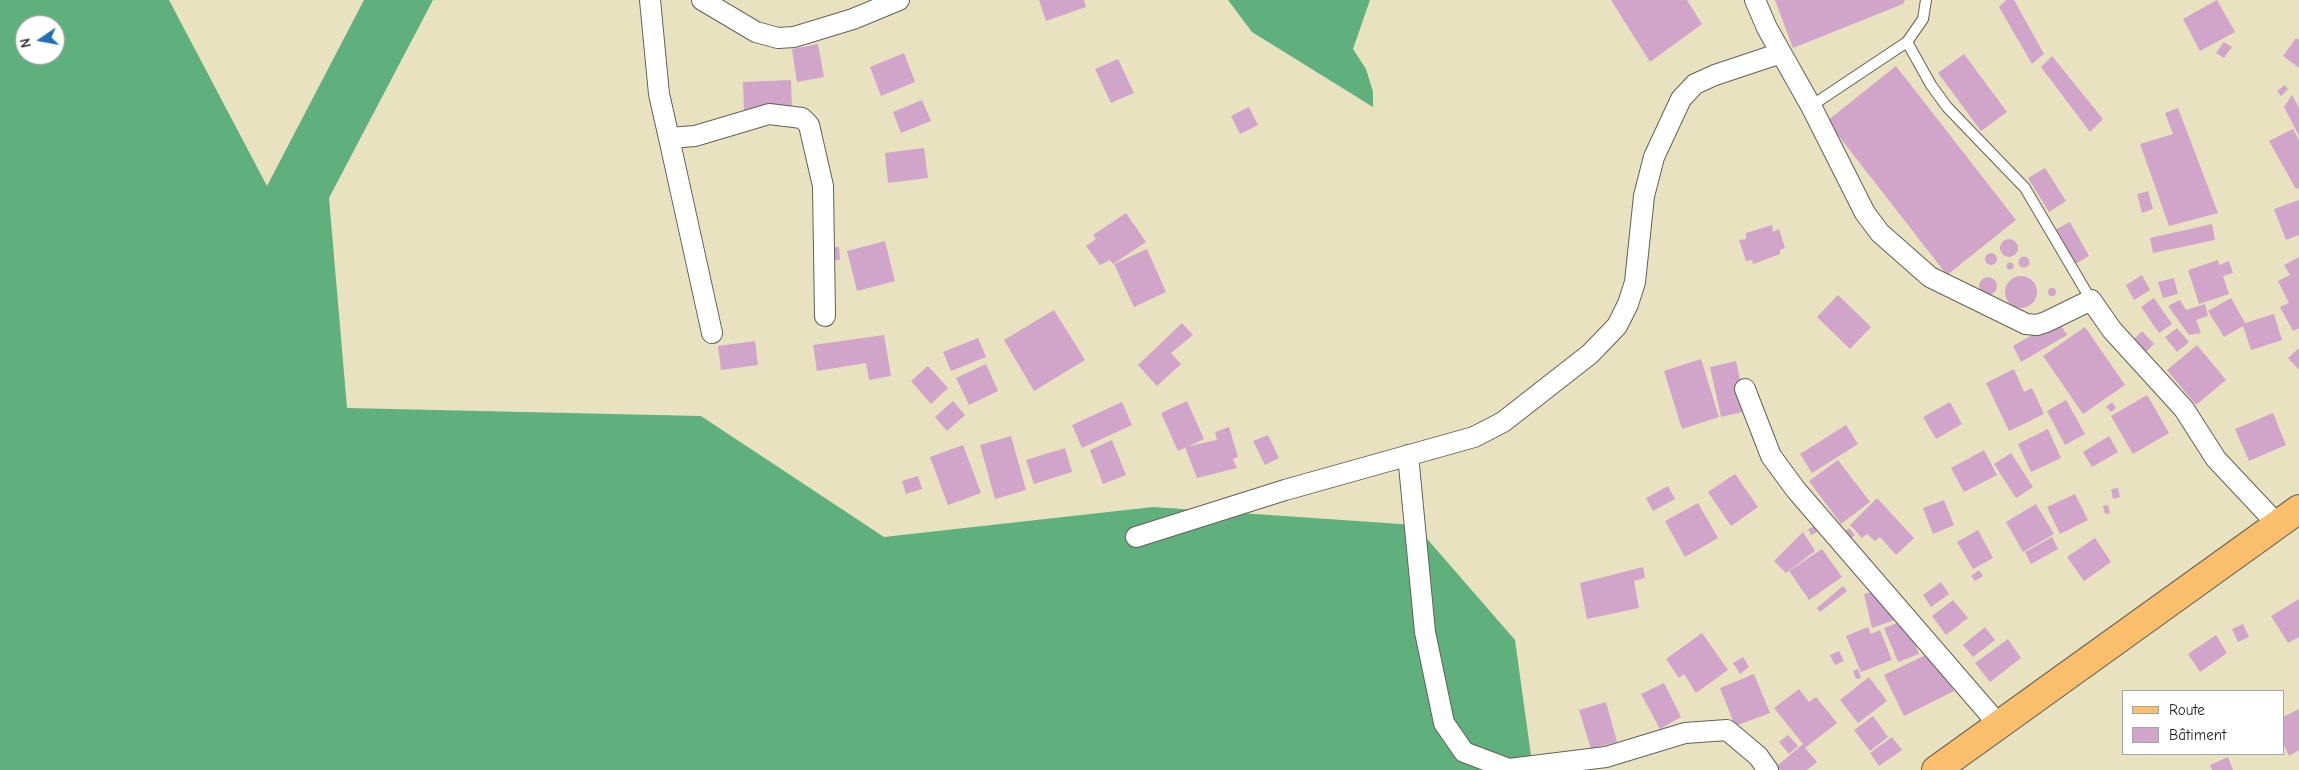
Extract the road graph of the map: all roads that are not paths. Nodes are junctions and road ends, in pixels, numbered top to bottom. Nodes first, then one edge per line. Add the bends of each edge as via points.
1 (650, 0) edge
2 (702, 0) edge
3 (899, 0) edge
4 (1755, 0) edge
5 (1926, 0) edge
6 (1907, 42) junction
7 (1780, 53) junction
8 (1811, 106) junction
9 (668, 138) junction
10 (2091, 300) junction
11 (825, 316) dead end
12 (712, 333) dead end
13 (1746, 389) dead end
14 (1408, 455) junction
15 (2299, 509) edge
16 (2277, 524) junction
17 (1136, 537) dead end
18 (1999, 724) junction
19 (1768, 770) edge
20 (1936, 770) edge

1 - 9 street via 659,94
2 - 3 street via 756,32 778,38 794,37 853,19
4 - 7 street
5 - 6 lane via 1923,19
6 - 8 lane
6 - 10 lane via 1947,107 2025,188
7 - 8 street
7 - 14 street via 1695,84 1681,99 1654,157 1644,196 1635,282 1617,326 1590,354 1503,422 1474,437
8 - 10 street via 1865,213 1880,233 1930,277 2026,324 2046,322
9 - 11 street via 695,136 769,114 802,118 809,126 823,186
9 - 12 street
10 - 16 street via 2112,330 2184,409 2216,459
13 - 18 street via 1770,456
14 - 17 street
14 - 19 street via 1425,632 1444,723 1464,752 1509,769 1606,757 1685,733 1727,730 1758,756
15 - 16 main road
16 - 18 main road
18 - 20 main road

